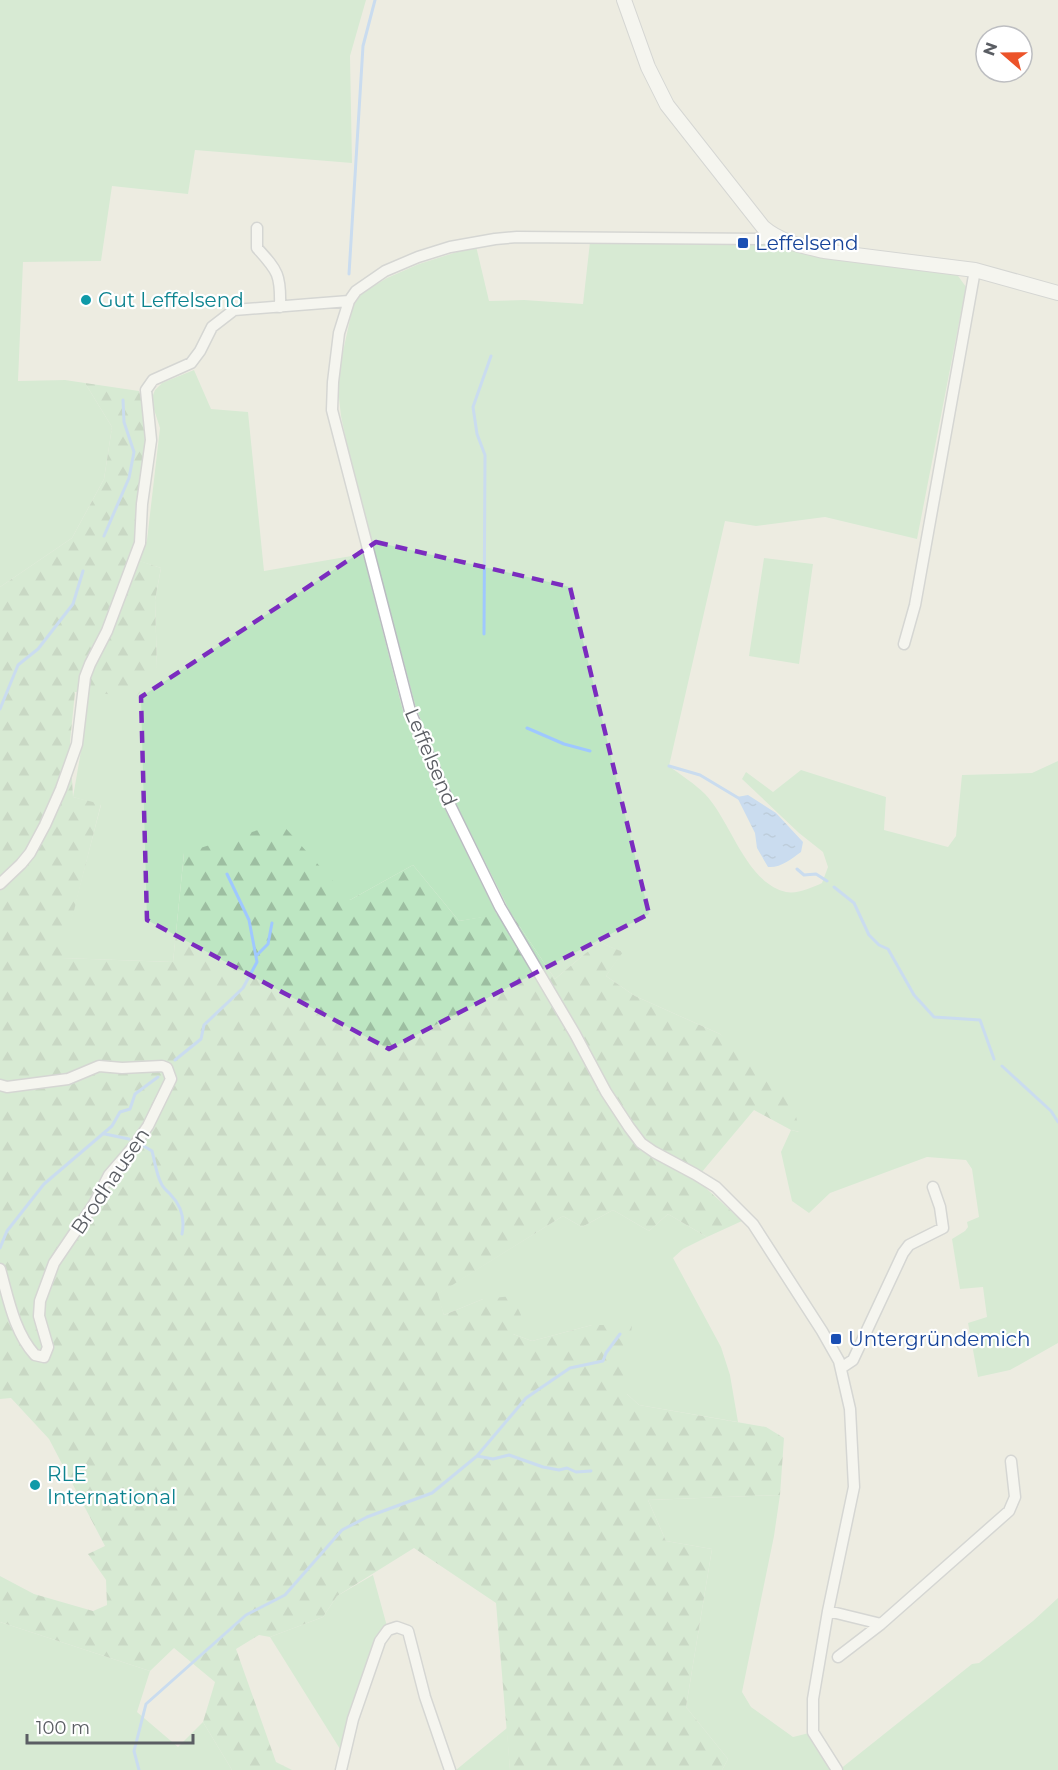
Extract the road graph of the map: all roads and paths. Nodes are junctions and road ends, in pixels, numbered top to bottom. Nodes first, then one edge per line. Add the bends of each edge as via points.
1 (624, 0) edge
2 (257, 228) dead end
3 (780, 239) junction
4 (975, 270) junction
5 (1058, 293) edge
6 (349, 301) junction
7 (280, 306) junction
8 (904, 644) dead end
9 (0, 884) edge
10 (0, 1085) edge
11 (933, 1187) dead end
12 (0, 1269) edge
13 (841, 1368) junction
14 (1011, 1461) dead end
15 (828, 1611) junction
16 (881, 1624) junction
17 (838, 1657) dead end
18 (341, 1770) edge
19 (450, 1770) edge
20 (837, 1770) edge

1 - 3 street via 648,67 667,105 763,227
2 - 7 street via 257,248 280,280
3 - 4 street via 824,251
3 - 6 street via 495,238 418,257 378,276 356,291
4 - 5 street
4 - 8 street via 915,605
6 - 7 street
6 - 13 street, Leffelsend via 336,351 332,410 410,711 448,801 520,943 624,1120 641,1143 716,1187 753,1224 822,1331
7 - 9 street via 234,310 213,327 191,363 153,380 146,390 152,440 140,543 85,677 77,744 61,789 30,853
10 - 12 street, Brodhausen via 68,1079 99,1066 162,1066 171,1079 148,1126 109,1175 54,1263 40,1301 39,1316 48,1347 44,1357 35,1355 22,1336
11 - 13 street via 943,1228 909,1245 903,1253 853,1360
13 - 15 street via 850,1409 854,1487
14 - 16 street via 1014,1497 1009,1511
15 - 16 street
15 - 20 street via 813,1699 813,1732
16 - 17 street
18 - 19 street via 353,1719 380,1641 388,1630 396,1627 408,1631

